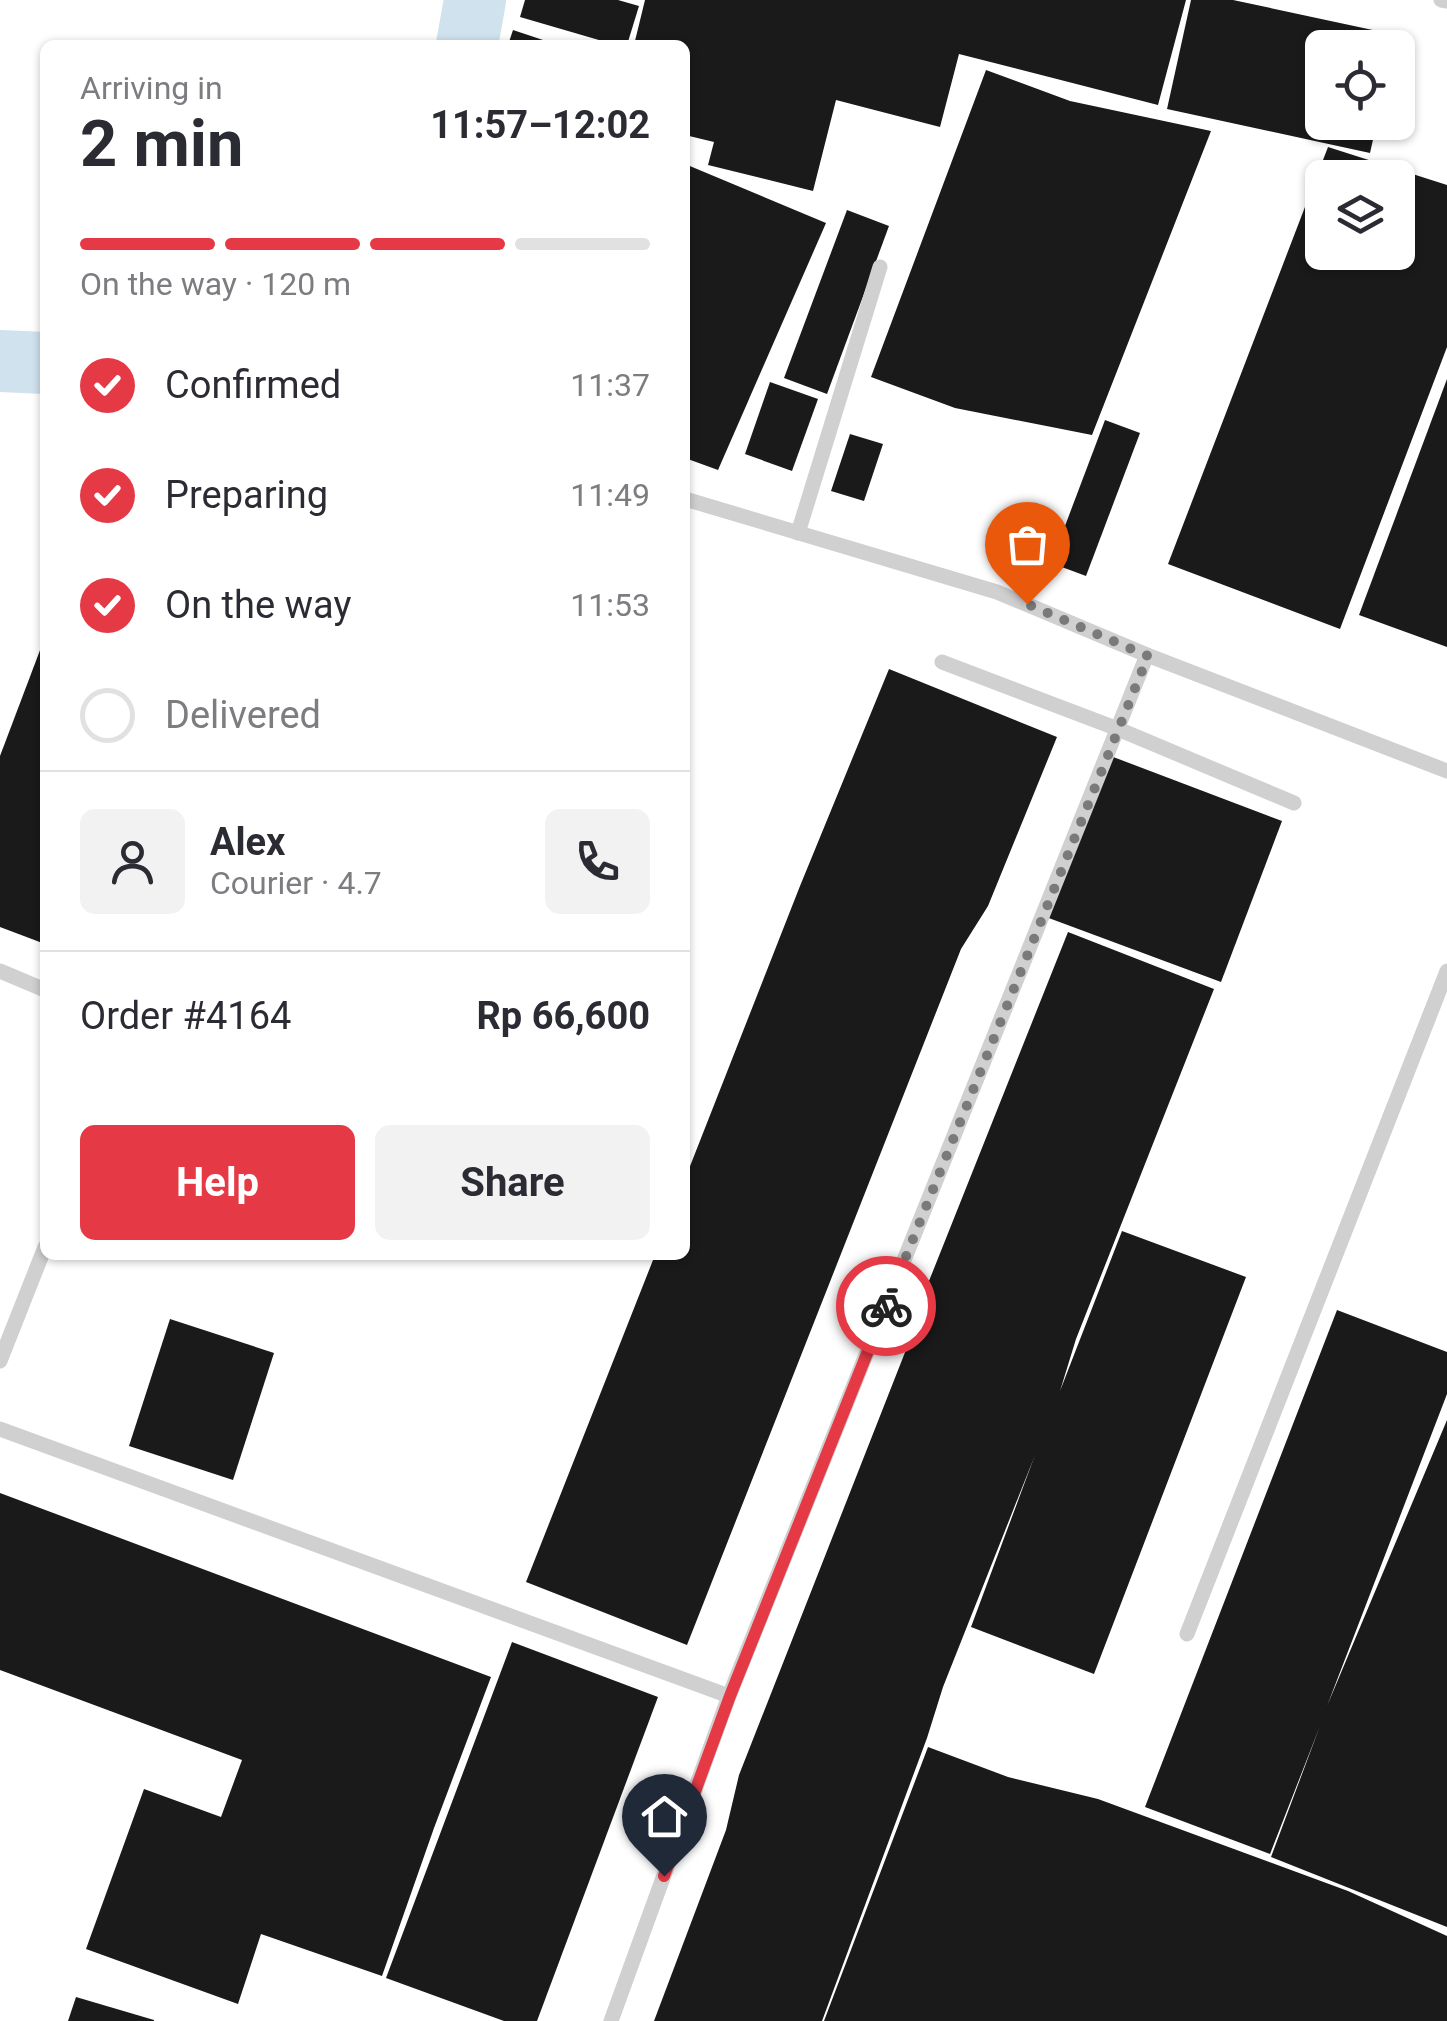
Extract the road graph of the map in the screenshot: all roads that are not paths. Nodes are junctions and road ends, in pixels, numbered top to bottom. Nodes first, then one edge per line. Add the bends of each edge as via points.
1 (880, 267) dead end
2 (690, 501) edge
3 (798, 533) junction
4 (1148, 656) junction
5 (942, 662) dead end
6 (1118, 730) junction
7 (1447, 772) edge
8 (1294, 803) dead end
9 (1447, 970) edge
10 (0, 971) edge
11 (40, 988) edge
12 (40, 1260) edge
13 (0, 1361) edge
14 (0, 1429) edge
15 (1187, 1634) dead end
16 (730, 1696) junction
17 (611, 2021) edge

1 - 3 lane
2 - 3 lane
3 - 4 lane via 996,592
4 - 6 lane
4 - 7 lane
5 - 6 lane
6 - 8 lane
6 - 16 lane
9 - 15 lane
10 - 11 lane
12 - 13 lane
14 - 16 lane
16 - 17 lane

